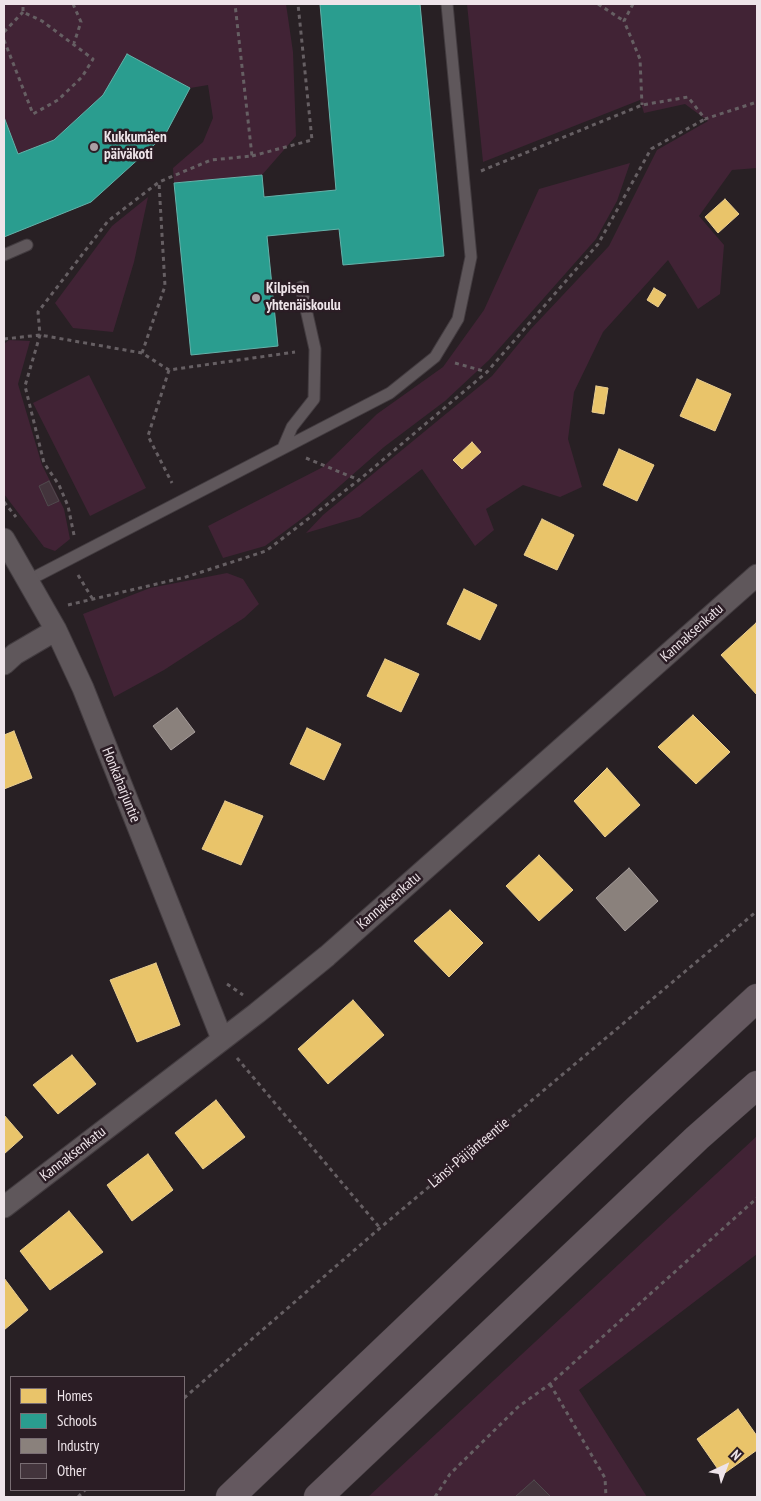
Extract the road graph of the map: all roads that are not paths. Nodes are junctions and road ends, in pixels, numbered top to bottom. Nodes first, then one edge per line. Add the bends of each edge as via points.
1 (447, 4) edge
2 (27, 245) dead end
3 (4, 255) edge
4 (300, 287) dead end
5 (283, 448) junction
6 (4, 540) edge
7 (757, 575) edge
8 (29, 580) junction
9 (56, 630) junction
10 (4, 664) edge
11 (757, 998) edge
12 (222, 1039) junction
13 (757, 1085) edge
14 (4, 1207) edge
15 (230, 1497) edge
16 (318, 1497) edge

1 - 5 lane via 471,257 458,319 435,357 390,393
2 - 3 lane
4 - 5 lane via 315,348 314,400 292,427
5 - 8 lane
6 - 8 street, Honkaharjuntie
7 - 12 street, Kannaksenkatu via 327,956
8 - 9 street, Honkaharjuntie
9 - 10 street
9 - 12 street, Honkaharjuntie via 83,688
11 - 15 main road
12 - 14 street, Kannaksenkatu
13 - 16 main road

